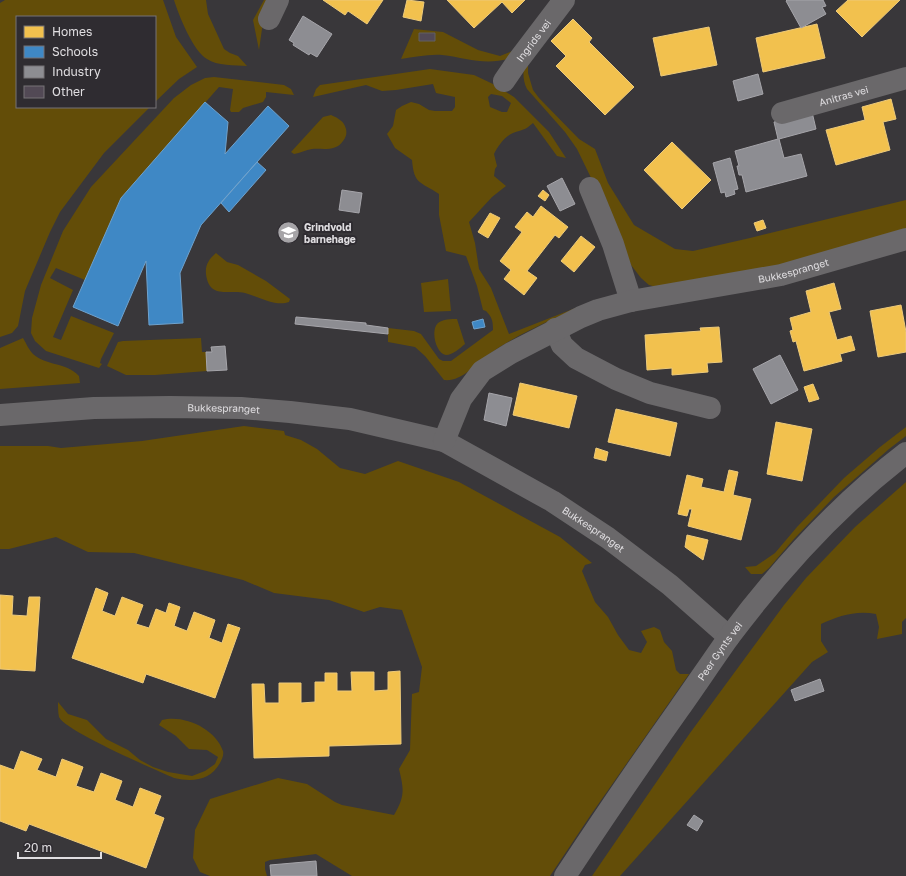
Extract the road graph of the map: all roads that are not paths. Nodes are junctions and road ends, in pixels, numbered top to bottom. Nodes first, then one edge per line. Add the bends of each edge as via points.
1 (564, 0) edge
2 (906, 78) edge
3 (504, 82) dead end
4 (782, 113) dead end
5 (590, 188) dead end
6 (906, 239) edge
7 (631, 301) junction
8 (555, 329) junction
9 (710, 408) dead end
10 (0, 415) edge
11 (444, 441) junction
12 (906, 453) edge
13 (729, 637) junction
14 (565, 876) edge

1 - 3 street, Ingrids vei
2 - 4 street, Anitras vei
5 - 7 street via 613,244
6 - 7 street, Bukkespranget via 781,275
7 - 8 street, Bukkespranget via 598,310
8 - 9 street via 562,345 576,358 616,379 650,393
8 - 11 street, Bukkespranget via 482,371 461,399
10 - 11 street, Bukkespranget via 94,408 241,408 350,419
11 - 13 street, Bukkespranget via 552,501 608,538 670,585
12 - 13 street, Peer Gynts vei via 850,499 809,540
13 - 14 street, Peer Gynts vei

